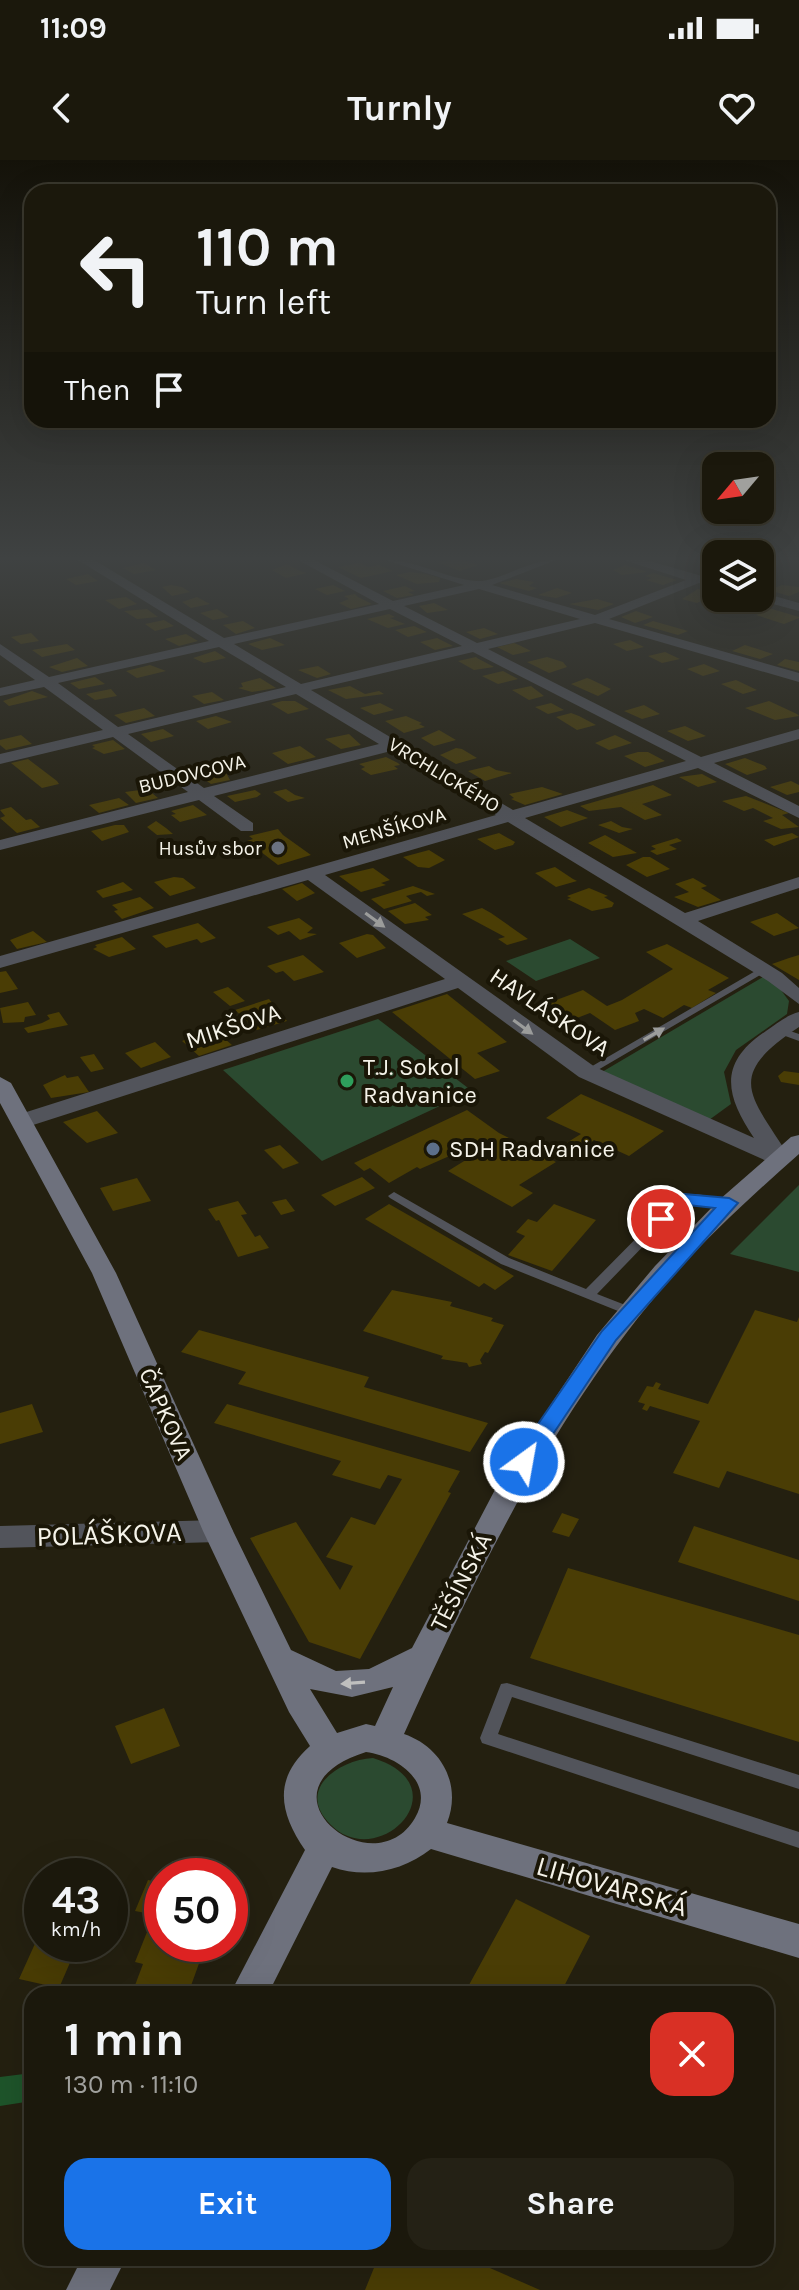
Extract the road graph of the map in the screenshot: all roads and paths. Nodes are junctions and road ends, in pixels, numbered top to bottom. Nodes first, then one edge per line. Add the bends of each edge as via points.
1 (16, 659) edge
2 (148, 659) edge
3 (251, 659) edge
4 (426, 659) edge
5 (502, 659) edge
6 (735, 659) edge
7 (799, 678) edge
8 (47, 682) junction
9 (302, 689) junction
10 (0, 692) edge
11 (117, 732) junction
12 (799, 734) edge
13 (395, 745) junction
14 (0, 759) edge
15 (701, 763) junction
16 (203, 795) junction
17 (799, 813) edge
18 (514, 817) junction
19 (247, 827) dead end
20 (0, 845) edge
21 (312, 874) junction
22 (799, 882) edge
23 (683, 920) junction
24 (0, 962) edge
25 (764, 969) junction
26 (460, 981) junction
27 (799, 998) edge
28 (794, 1031) edge
29 (587, 1072) junction
30 (0, 1083) edge
31 (22, 1121) junction
32 (799, 1142) edge
33 (779, 1158) junction
34 (394, 1196) dead end
35 (729, 1203) junction
36 (589, 1294) junction
37 (628, 1311) junction
38 (218, 1531) junction
39 (0, 1537) edge
40 (424, 1656) junction
41 (280, 1659) junction
42 (385, 1739) junction
43 (329, 1748) junction
44 (799, 1782) edge
45 (426, 1832) junction
46 (799, 1840) edge
47 (325, 1846) junction
48 (799, 1941) edge
49 (253, 1986) edge
50 (100, 2266) edge
51 (87, 2290) edge

1 - 8 street
2 - 8 street
3 - 9 street, VRCHLICKÉHO
4 - 9 street
5 - 15 street
6 - 7 street
8 - 10 street
8 - 11 street
9 - 11 street
9 - 13 street, VRCHLICKÉHO
11 - 14 street
11 - 16 street
12 - 15 street, MENŠÍKOVA
13 - 16 street, BUDOVCOVA
13 - 18 street, VRCHLICKÉHO
15 - 17 street
15 - 18 street, MENŠÍKOVA
16 - 19 street
16 - 20 street, BUDOVCOVA
18 - 21 street, MENŠÍKOVA
18 - 23 street, VRCHLICKÉHO
21 - 24 street, MENŠÍKOVA
21 -> 26 street, HAVLÁSKOVA
22 - 23 street
23 - 25 street, VRCHLICKÉHO
25 - 27 street, VRCHLICKÉHO
29 -> 25 lane
26 -> 29 street, HAVLÁSKOVA
26 - 31 street, MIKŠOVA
28 - 33 street via 747,1058 741,1077 757,1127
29 - 33 street, HAVLÁSKOVA
30 - 31 street, ČAPKOVA
31 - 38 street, ČAPKOVA via 104,1273
32 - 33 street, TĚŠÍNSKÁ
33 - 35 street, TĚŠÍNSKÁ
34 - 36 lane via 505,1261
35 - 36 lane via 696,1198 679,1202
35 - 37 street, TĚŠÍNSKÁ
36 - 37 lane
37 - 40 street, TĚŠÍNSKÁ via 589,1360 524,1462
38 - 39 street, POLÁŠKOVA
38 - 41 street, ČAPKOVA
40 -> 41 street via 390,1678 348,1686 311,1679
40 - 42 street, TĚŠÍNSKÁ
41 - 43 street, ČAPKOVA
42 - 43 street via 356,1739
42 - 45 street via 405,1746 434,1775 436,1814
43 - 47 street via 307,1768 297,1796 299,1815
44 - 46 lane via 507,1689 488,1738
45 - 47 street via 390,1855 345,1855
45 - 48 street, LIHOVARSKÁ
47 - 49 street
50 - 51 street

